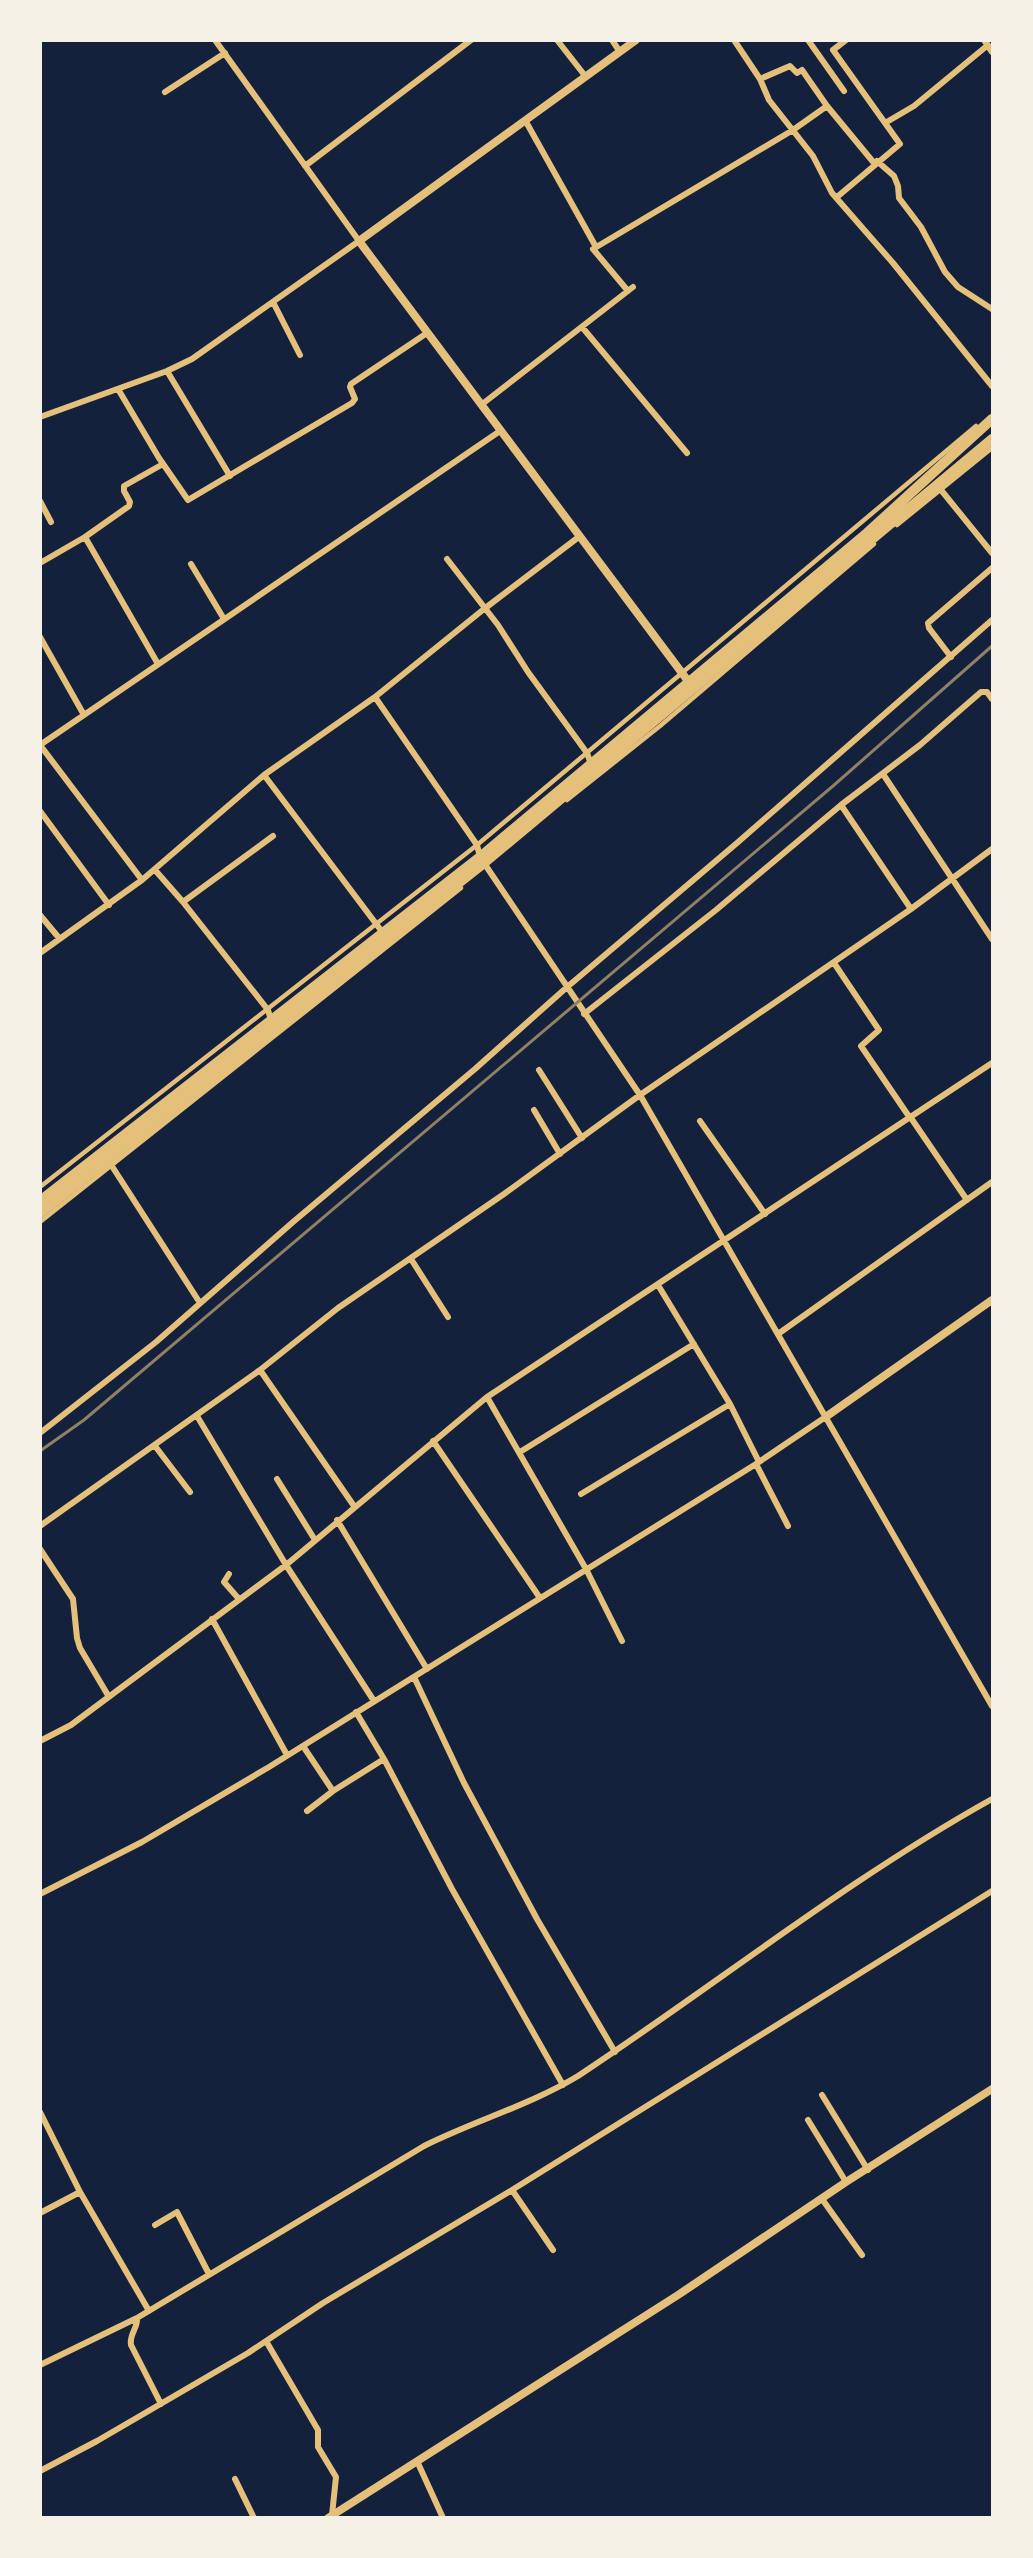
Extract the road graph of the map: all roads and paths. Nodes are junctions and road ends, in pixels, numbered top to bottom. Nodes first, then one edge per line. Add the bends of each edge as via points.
1 (216, 40) edge
2 (471, 40) edge
3 (556, 40) edge
4 (612, 40) edge
5 (636, 40) edge
6 (734, 40) edge
7 (808, 40) edge
8 (846, 40) edge
9 (989, 46) edge
10 (620, 52) junction
11 (225, 53) junction
12 (586, 77) junction
13 (760, 79) junction
14 (844, 91) dead end
15 (165, 92) dead end
16 (827, 106) junction
17 (525, 120) junction
18 (885, 123) junction
19 (793, 130) junction
20 (876, 162) junction
21 (305, 166) junction
22 (837, 197) junction
23 (359, 241) junction
24 (596, 247) junction
25 (273, 302) junction
26 (993, 309) edge
27 (582, 327) junction
28 (427, 333) junction
29 (300, 355) dead end
30 (167, 371) junction
31 (993, 386) edge
32 (118, 389) junction
33 (481, 405) junction
34 (993, 413) edge
35 (40, 417) edge
36 (993, 419) edge
37 (500, 431) junction
38 (993, 439) edge
39 (993, 448) edge
40 (687, 453) dead end
41 (163, 464) junction
42 (230, 476) junction
43 (939, 487) junction
44 (40, 501) edge
45 (51, 522) dead end
46 (580, 536) junction
47 (85, 537) junction
48 (993, 553) edge
49 (447, 560) dead end
50 (40, 562) edge
51 (191, 564) dead end
52 (993, 568) edge
53 (484, 609) junction
54 (224, 619) junction
55 (993, 620) edge
56 (40, 637) edge
57 (951, 657) junction
58 (158, 664) junction
59 (688, 681) junction
60 (375, 697) junction
61 (993, 699) edge
62 (84, 715) junction
63 (40, 745) edge
64 (586, 753) junction
65 (591, 764) junction
66 (883, 774) junction
67 (264, 775) junction
68 (841, 806) junction
69 (40, 811) edge
70 (273, 836) dead end
71 (477, 845) junction
72 (993, 849) edge
73 (484, 862) junction
74 (155, 870) junction
75 (953, 878) junction
76 (142, 880) junction
77 (183, 902) junction
78 (109, 905) junction
79 (911, 909) junction
80 (40, 915) edge
81 (380, 928) junction
82 (59, 938) junction
83 (993, 939) edge
84 (40, 953) edge
85 (834, 963) junction
86 (566, 988) junction
87 (584, 1014) junction
88 (269, 1015) junction
89 (993, 1063) edge
90 (539, 1070) dead end
91 (640, 1095) junction
92 (534, 1110) dead end
93 (910, 1118) junction
94 (699, 1121) dead end
95 (582, 1138) junction
96 (560, 1154) junction
97 (110, 1162) junction
98 (993, 1182) edge
99 (40, 1187) edge
100 (967, 1200) junction
101 (40, 1201) edge
102 (40, 1213) edge
103 (765, 1214) junction
104 (40, 1222) edge
105 (724, 1241) junction
106 (411, 1259) junction
107 (658, 1285) junction
108 (993, 1300) edge
109 (200, 1303) junction
110 (448, 1317) dead end
111 (778, 1334) junction
112 (694, 1344) junction
113 (260, 1370) junction
114 (487, 1397) junction
115 (730, 1404) junction
116 (197, 1416) junction
117 (827, 1416) junction
118 (40, 1433) edge
119 (433, 1441) junction
120 (154, 1446) junction
121 (520, 1452) junction
122 (758, 1463) junction
123 (277, 1479) dead end
124 (189, 1492) dead end
125 (581, 1494) dead end
126 (354, 1506) junction
127 (337, 1520) junction
128 (40, 1526) edge
129 (788, 1526) dead end
130 (315, 1540) junction
131 (40, 1549) edge
132 (285, 1565) junction
133 (586, 1569) junction
134 (229, 1574) dead end
135 (540, 1598) junction
136 (239, 1599) junction
137 (212, 1619) junction
138 (622, 1641) dead end
139 (427, 1668) junction
140 (414, 1677) junction
141 (109, 1697) junction
142 (374, 1701) junction
143 (993, 1706) edge
144 (356, 1712) junction
145 (40, 1741) edge
146 (303, 1746) junction
147 (288, 1755) junction
148 (384, 1759) junction
149 (333, 1791) junction
150 (993, 1799) edge
151 (307, 1811) dead end
152 (993, 1891) edge
153 (40, 1894) edge
154 (615, 2052) junction
155 (563, 2085) junction
156 (993, 2089) edge
157 (822, 2096) dead end
158 (40, 2112) edge
159 (808, 2120) dead end
160 (868, 2170) junction
161 (846, 2182) junction
162 (512, 2190) junction
163 (80, 2192) junction
164 (822, 2199) junction
165 (40, 2213) edge
166 (154, 2225) dead end
167 (553, 2250) dead end
168 (862, 2255) dead end
169 (209, 2274) junction
170 (149, 2311) junction
171 (137, 2318) junction
172 (266, 2341) junction
173 (40, 2365) edge
174 (160, 2404) junction
175 (417, 2461) junction
176 (40, 2471) edge
177 (235, 2479) dead end
178 (330, 2516) edge
179 (254, 2517) edge
180 (443, 2517) edge

1 - 11 street
2 - 21 street
3 - 12 street
4 - 10 street
5 - 10 street
6 - 13 street
7 - 14 street
8 - 18 street via 833,50
9 - 18 street via 914,106
10 - 12 street
11 - 15 street
11 - 21 street
12 - 17 street
13 - 16 street via 790,66 797,73 802,70
13 - 19 street via 770,100
16 - 19 street
16 - 20 street
17 - 23 street
17 - 24 street
18 - 20 street via 900,144
19 - 22 street
19 - 24 street
20 - 22 street
20 - 26 street via 894,176 899,198 921,227 945,272 958,287
21 - 23 street
22 - 31 street
23 - 25 street
23 - 28 street
24 - 27 street via 593,249 631,289
25 - 29 street
25 - 30 street via 203,352
27 - 33 street
27 - 40 street
28 - 33 street
28 - 42 street via 351,384 353,403
30 - 32 street
30 - 42 street
32 - 35 street
32 - 41 street
33 - 37 street
34 - 59 street
36 - 59 highway via 867,533
37 - 46 street
37 - 54 street
38 - 43 highway
39 - 43 street
41 - 42 street via 187,500
41 - 47 street via 124,486 130,505
43 - 48 street
43 - 59 highway
43 - 73 street via 660,726
44 - 45 street
46 - 53 street
46 - 59 street
47 - 50 street
47 - 58 street
49 - 53 street
51 - 54 street
52 - 57 street via 928,623
53 - 60 street
53 - 64 street
54 - 58 street
55 - 57 street
56 - 62 street
57 - 86 street
58 - 62 street
59 - 64 street
59 - 65 highway
59 - 73 highway
60 - 67 street
60 - 71 street
61 - 66 street via 987,692 981,692
62 - 63 street
63 - 76 street
64 - 65 street
64 - 71 street
65 - 73 highway
66 - 68 street
66 - 75 street
67 - 74 street
67 - 81 street
68 - 79 street
68 - 87 street
69 - 78 street
70 - 77 street
71 - 73 street
71 - 81 street
72 - 75 street
73 - 81 highway
73 - 86 street
73 - 97 highway
74 - 76 street
74 - 77 street
75 - 79 street
75 - 83 street
76 - 78 street
77 - 88 street
78 - 82 street
79 - 85 street
80 - 82 street
81 - 88 highway
82 - 84 street
85 - 91 street
85 - 93 street via 879,1029 861,1046
86 - 87 street
86 - 109 street
87 - 91 street
88 - 99 street
88 - 101 highway
89 - 93 street
90 - 95 street
91 - 95 street
91 - 105 street
92 - 96 street
93 - 100 street
93 - 103 street
94 - 103 street
95 - 96 street
96 - 106 street
97 - 102 highway
97 - 104 street
97 - 109 street
98 - 100 street
100 - 111 street
103 - 105 street
105 - 107 street
105 - 111 street
106 - 110 street
106 - 113 street via 338,1308
107 - 112 street
107 - 114 street
108 - 117 street
109 - 118 street
111 - 117 street
112 - 115 street
112 - 121 street
113 - 116 street
113 - 126 street
114 - 119 street
114 - 121 street
115 - 122 street
115 - 125 street
116 - 120 street
116 - 132 street
117 - 122 street
117 - 143 street
119 - 126 street
119 - 135 street
120 - 124 street
120 - 128 street
121 - 133 street
122 - 129 street
122 - 133 street
123 - 130 street
126 - 127 street
127 - 130 street
127 - 139 street
130 - 132 street
131 - 141 street via 72,1599 80,1648
132 - 136 street
132 - 142 street
133 - 135 street
133 - 138 street
134 - 136 street via 224,1582
135 - 139 street
136 - 137 street
137 - 141 street
137 - 147 street
139 - 140 street
140 - 142 street
140 - 154 street via 464,1783
141 - 145 street via 71,1725
142 - 144 street
144 - 146 street
144 - 148 street
146 - 147 street
146 - 149 street
147 - 153 street via 142,1842
148 - 149 street
148 - 155 street via 484,1949
149 - 151 street
150 - 154 street via 934,1831 832,1899
152 - 162 street
154 - 155 street
155 - 169 street via 424,2146
156 - 160 street
157 - 160 street
158 - 163 street
159 - 161 street
160 - 161 street
161 - 164 street
162 - 167 street
162 - 172 street
163 - 165 street
163 - 170 street
164 - 168 street
164 - 175 street
166 - 169 street via 177,2212
169 - 170 street
170 - 171 street
171 - 173 street
171 - 174 street via 131,2344
172 - 174 street
172 - 178 street via 317,2428 318,2447 335,2474
174 - 176 street
175 - 178 street
175 - 180 street
177 - 179 street

